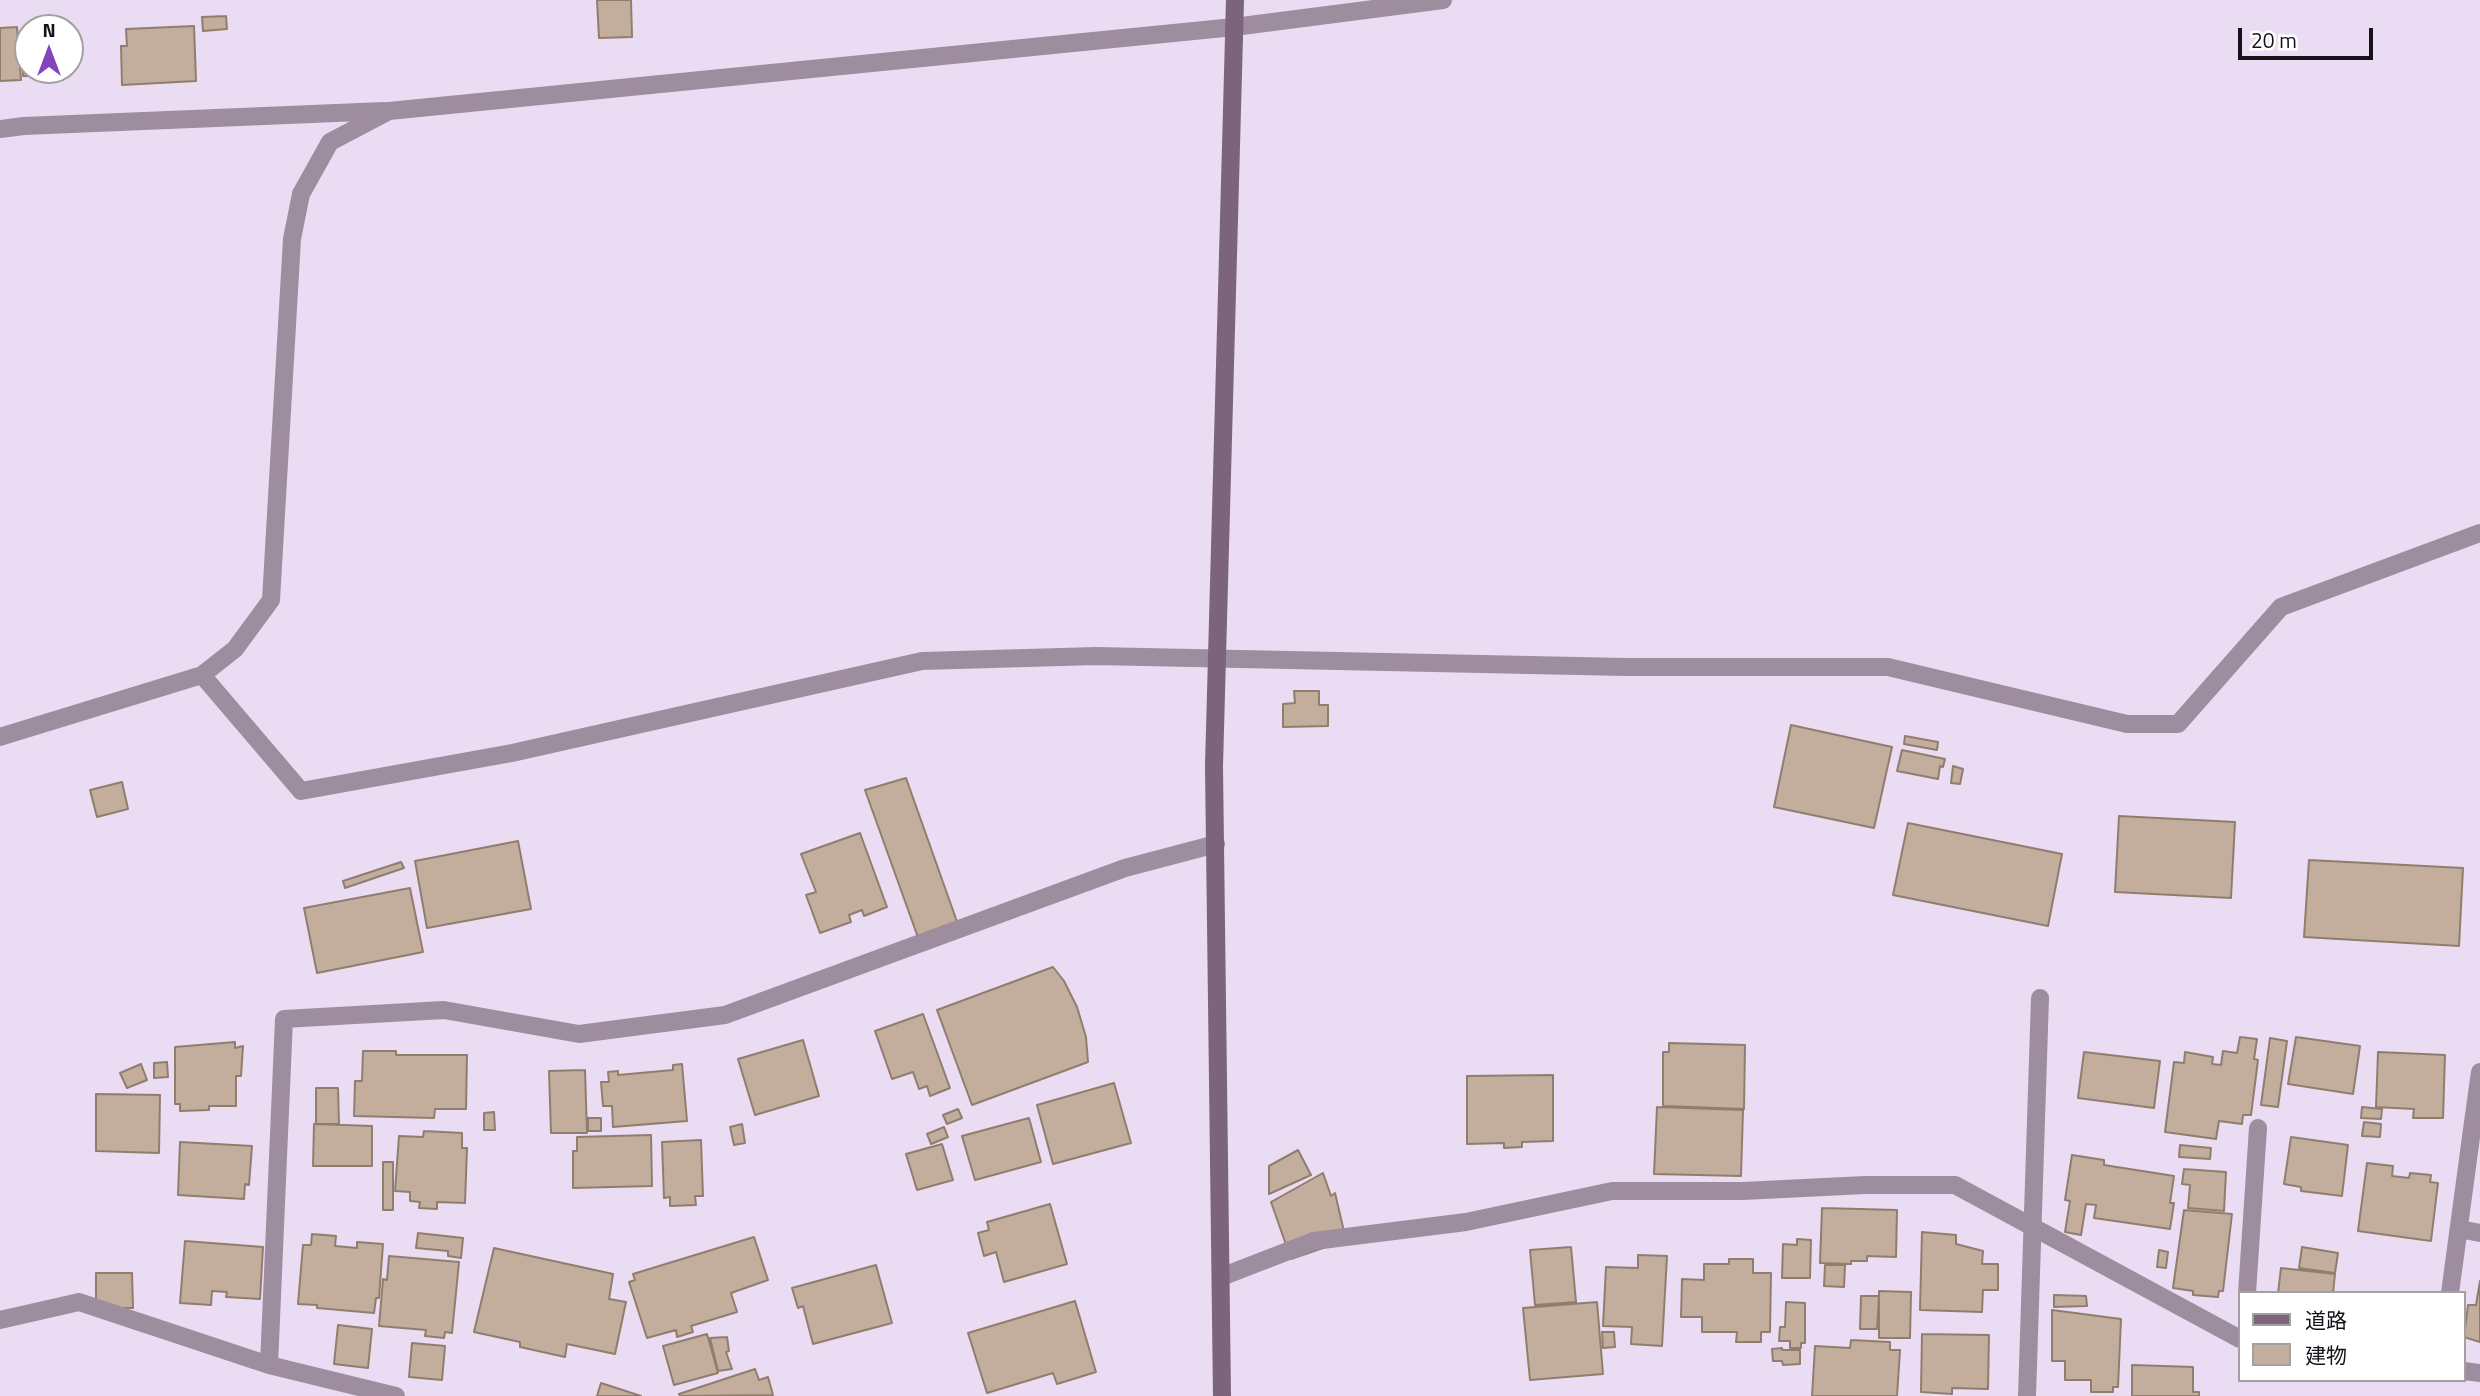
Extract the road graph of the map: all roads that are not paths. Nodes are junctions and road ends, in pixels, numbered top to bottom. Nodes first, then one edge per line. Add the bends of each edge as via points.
1 (1235, 0) edge
2 (1443, 0) edge
3 (1234, 27) junction
4 (389, 111) junction
5 (0, 129) edge
6 (2480, 533) edge
7 (1217, 658) junction
8 (202, 675) junction
9 (0, 737) edge
10 (1216, 844) junction
11 (2040, 998) dead end
12 (2480, 1072) edge
13 (2477, 1116) edge
14 (2258, 1128) dead end
15 (2031, 1226) junction
16 (2459, 1229) junction
17 (2480, 1233) edge
18 (1221, 1278) junction
19 (2247, 1291) edge
20 (2450, 1291) edge
21 (0, 1320) edge
22 (2238, 1338) edge
23 (269, 1364) junction
24 (397, 1396) edge
25 (1222, 1396) edge
26 (2027, 1396) edge

1 - 3 street
2 - 3 street
3 - 4 street
3 - 7 street
4 - 5 street
4 - 8 street via 330,142 301,194 292,239 271,600 235,649
6 - 7 street via 2281,607 2178,724 2127,724 1888,667 1626,667
7 - 8 street via 922,661 512,753 301,791
7 - 10 street
8 - 9 street
10 - 18 street
10 - 23 street via 1125,868 725,1015 579,1034 444,1010 284,1018
11 - 15 street
12 - 13 street
13 - 16 street
14 - 19 street
15 - 18 street via 1955,1185 1612,1191 1466,1222 1314,1241
15 - 22 street
15 - 26 street
16 - 17 street
16 - 20 street
18 - 25 street
21 - 23 street via 79,1302
23 - 24 street

